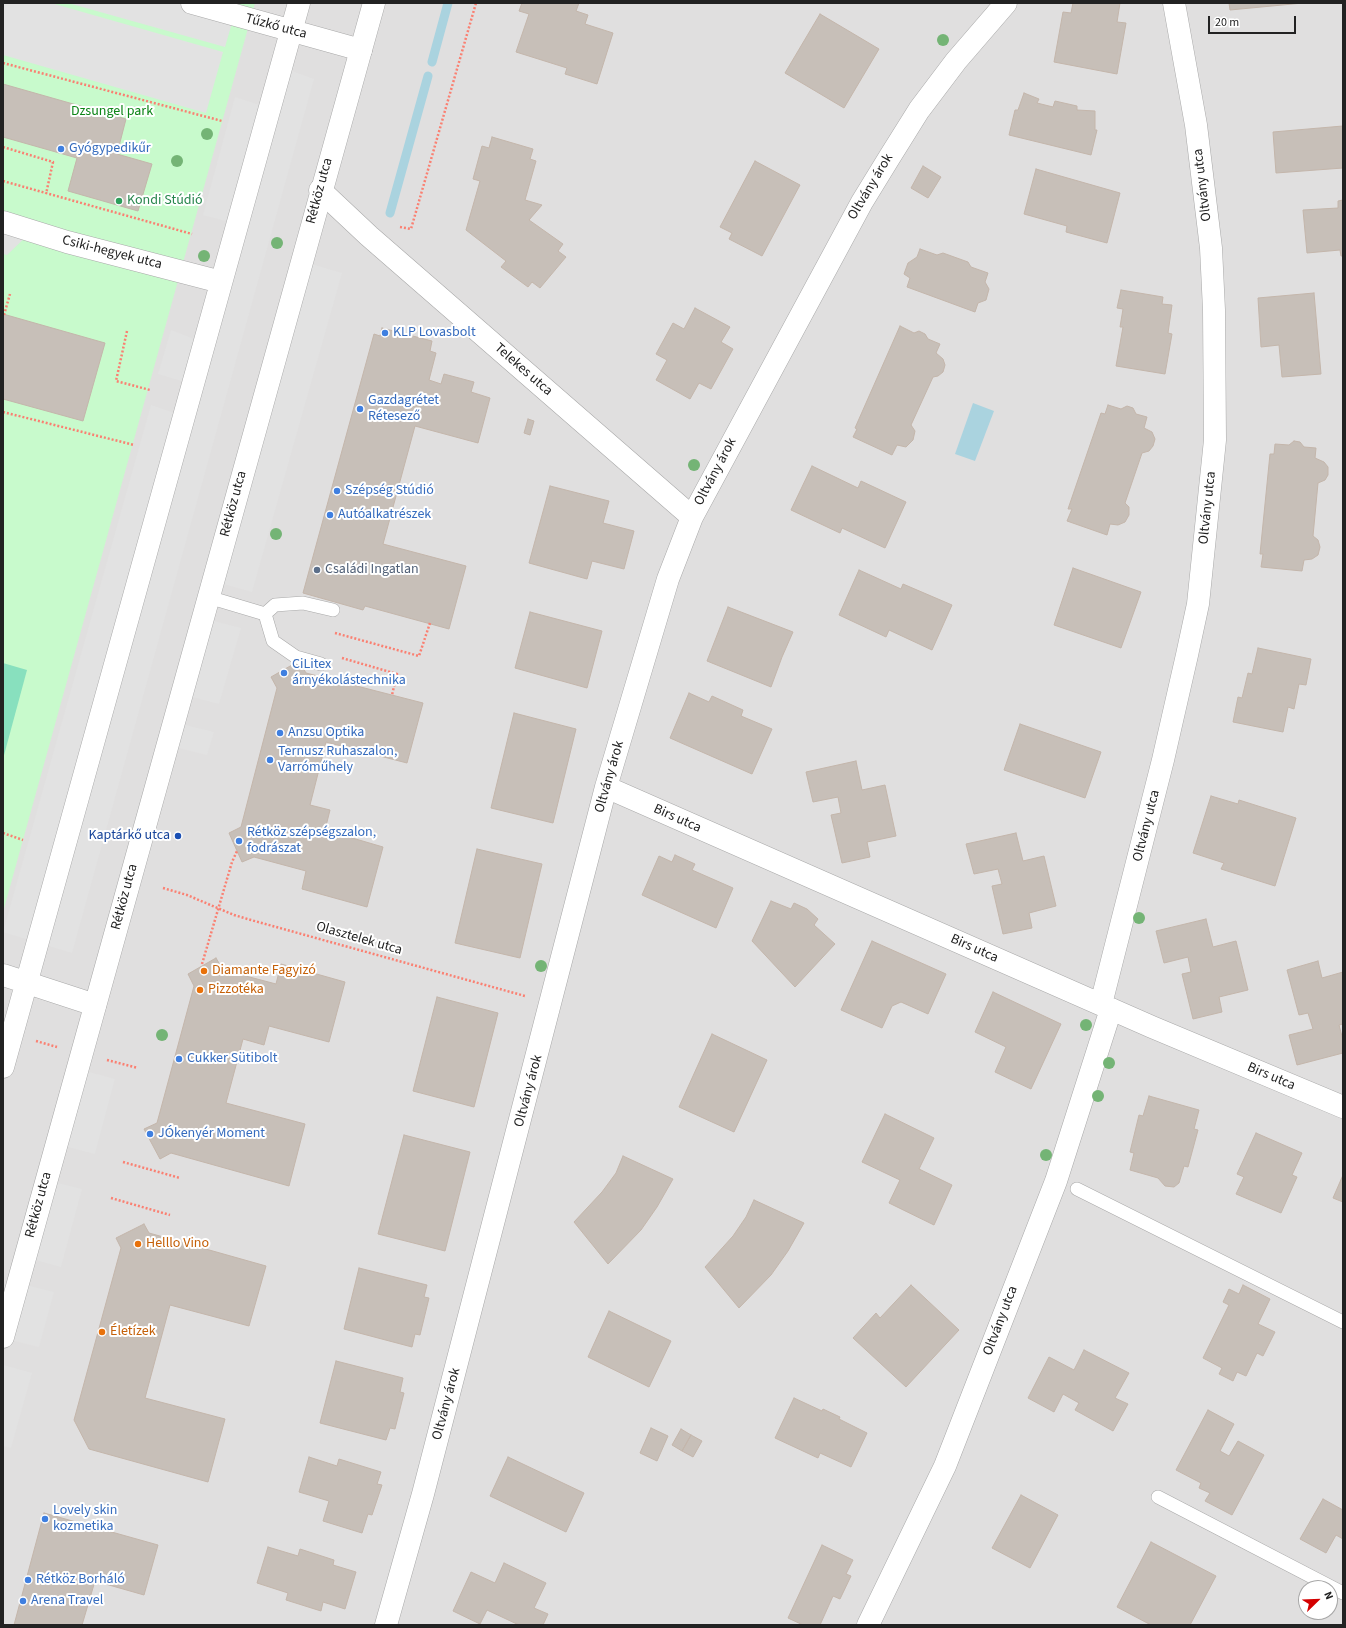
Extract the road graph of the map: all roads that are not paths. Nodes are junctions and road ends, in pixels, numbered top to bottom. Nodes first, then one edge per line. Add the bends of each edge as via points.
1 (192, 3) edge
2 (299, 3) edge
3 (374, 3) edge
4 (1006, 3) edge
5 (1174, 3) edge
6 (291, 30) junction
7 (361, 50) junction
8 (320, 190) junction
9 (3, 222) edge
10 (221, 282) junction
11 (692, 517) junction
12 (208, 597) junction
13 (333, 610) dead end
14 (265, 614) junction
15 (321, 664) dead end
16 (606, 787) junction
17 (3, 975) edge
18 (26, 981) junction
19 (95, 1005) junction
20 (1106, 1006) junction
21 (3, 1067) edge
22 (1343, 1107) edge
23 (1077, 1189) dead end
24 (1343, 1322) edge
25 (3, 1337) edge
26 (1158, 1497) dead end
27 (1343, 1593) edge
28 (386, 1625) edge
29 (868, 1625) edge

1 - 6 street, Tűzkő utca
2 - 6 street
3 - 7 street, Rétköz utca
4 - 11 street, Oltvány árok via 919,110 881,170
5 - 20 street, Oltvány utca via 1196,126 1211,248 1215,440 1202,566 1189,648
6 - 7 street, Tűzkő utca
6 - 10 street
7 - 8 street, Rétköz utca
8 - 11 street, Telekes utca via 369,236
8 - 12 street, Rétköz utca
9 - 10 street, Csiki-hegyek utca via 67,242
10 - 18 street
11 - 16 street, Oltvány árok via 668,579
12 - 14 lane
12 - 19 street, Rétköz utca
13 - 14 lane via 303,603 275,605
14 - 15 lane via 273,641 296,657
16 - 20 street, Birs utca
16 - 28 street, Oltvány árok via 423,1494
17 - 18 street
18 - 19 street
18 - 21 street
19 - 25 street, Rétköz utca
20 - 22 street, Birs utca
20 - 29 street, Oltvány utca via 1056,1181 948,1459
23 - 24 lane
26 - 27 lane

